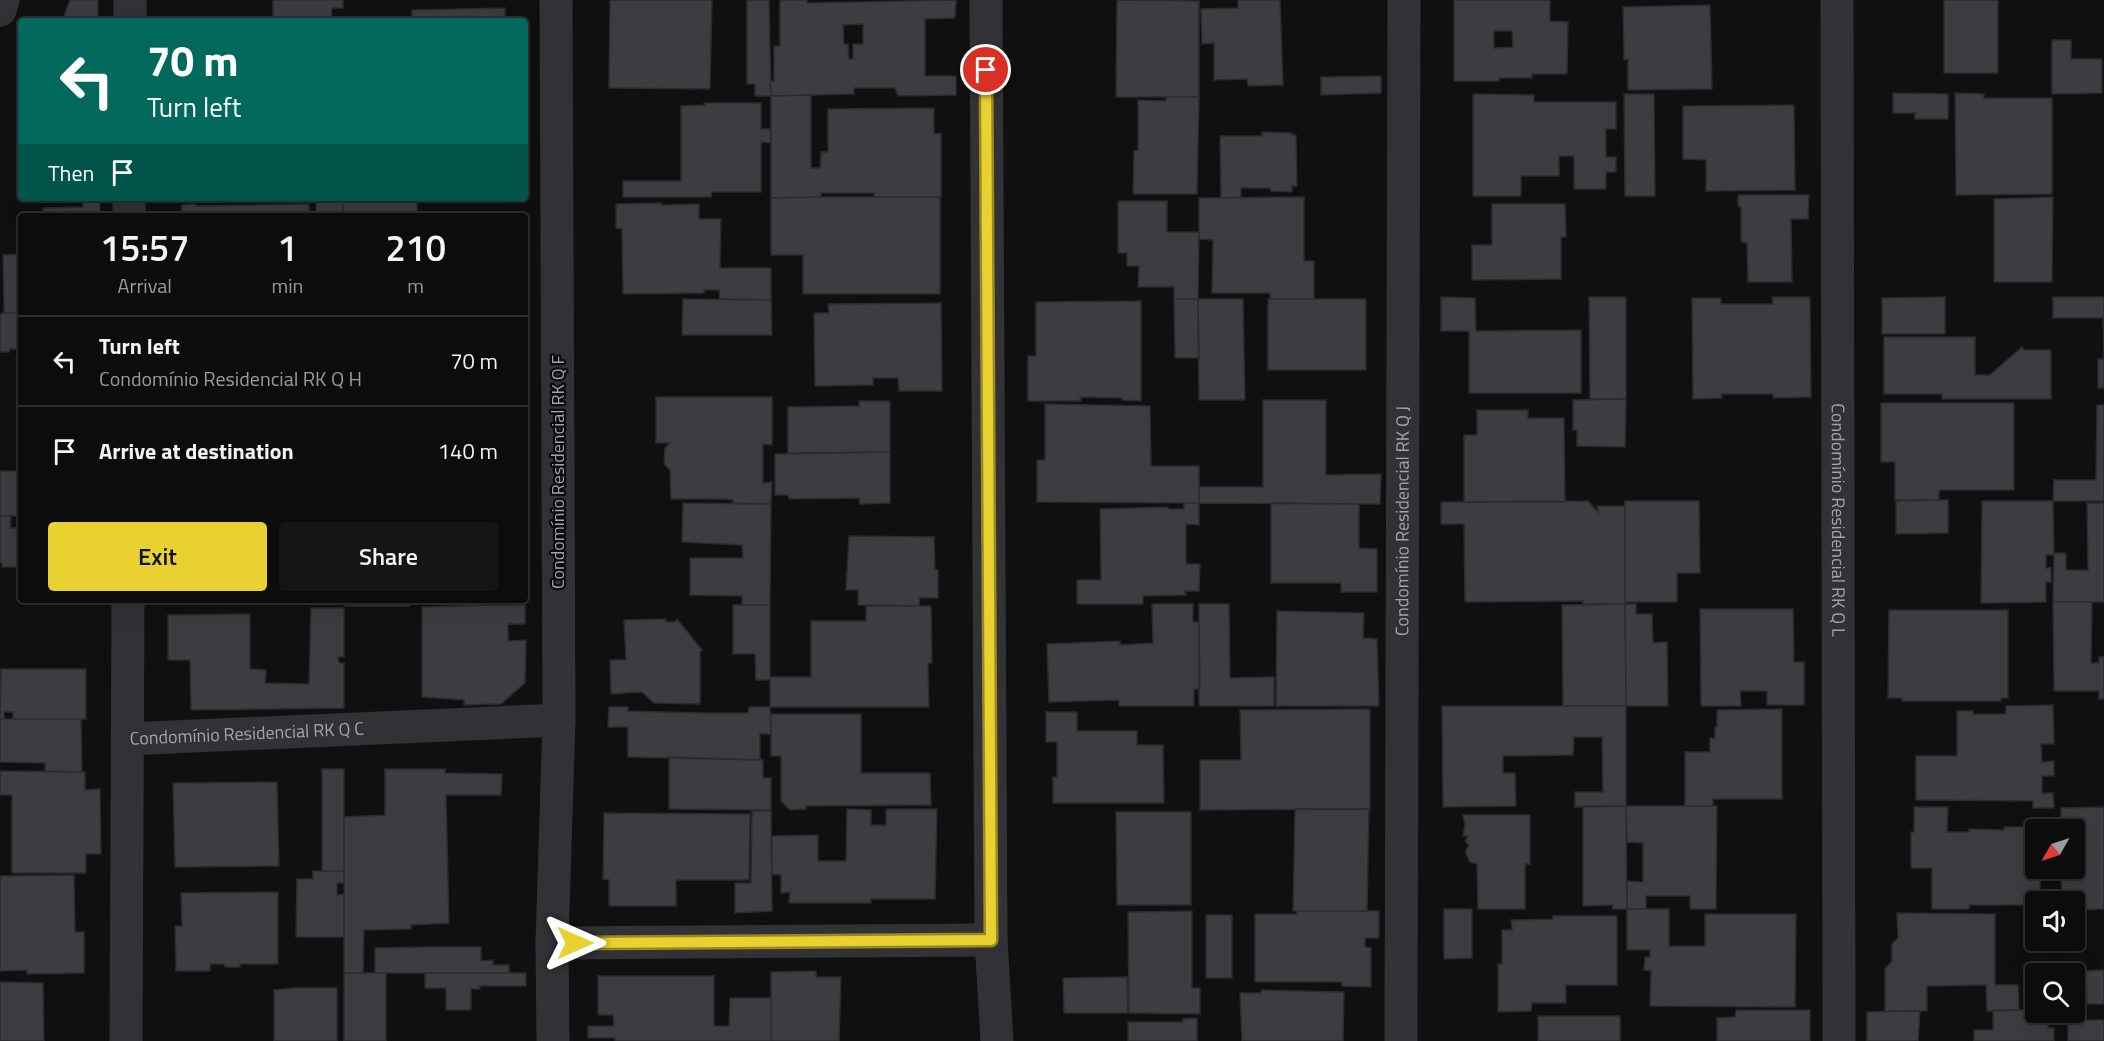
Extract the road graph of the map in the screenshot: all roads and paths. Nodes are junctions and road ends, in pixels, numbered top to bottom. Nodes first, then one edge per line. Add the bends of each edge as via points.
1 (3, 0) edge
2 (130, 0) edge
3 (556, 0) edge
4 (986, 0) edge
5 (1404, 0) edge
6 (1837, 0) edge
7 (0, 9) edge
8 (130, 18) edge
9 (128, 603) edge
10 (559, 720) junction
11 (127, 740) junction
12 (991, 940) junction
13 (552, 943) junction
14 (126, 1041) edge
15 (553, 1041) edge
16 (997, 1041) edge
17 (1401, 1041) edge
18 (1839, 1041) edge

1 - 7 street
2 - 8 street
3 - 10 street, Condomínio Residencial RK Q F
4 - 12 street
5 - 17 street, Condomínio Residencial RK Q J
6 - 18 street, Condomínio Residencial RK Q L
9 - 11 street
10 - 11 street, Condomínio Residencial RK Q C
10 - 13 street, Condomínio Residencial RK Q F
11 - 14 street, Condomínio Residencial RK Q C
12 - 13 street
12 - 16 street
13 - 15 street, Condomínio Residencial RK Q F

